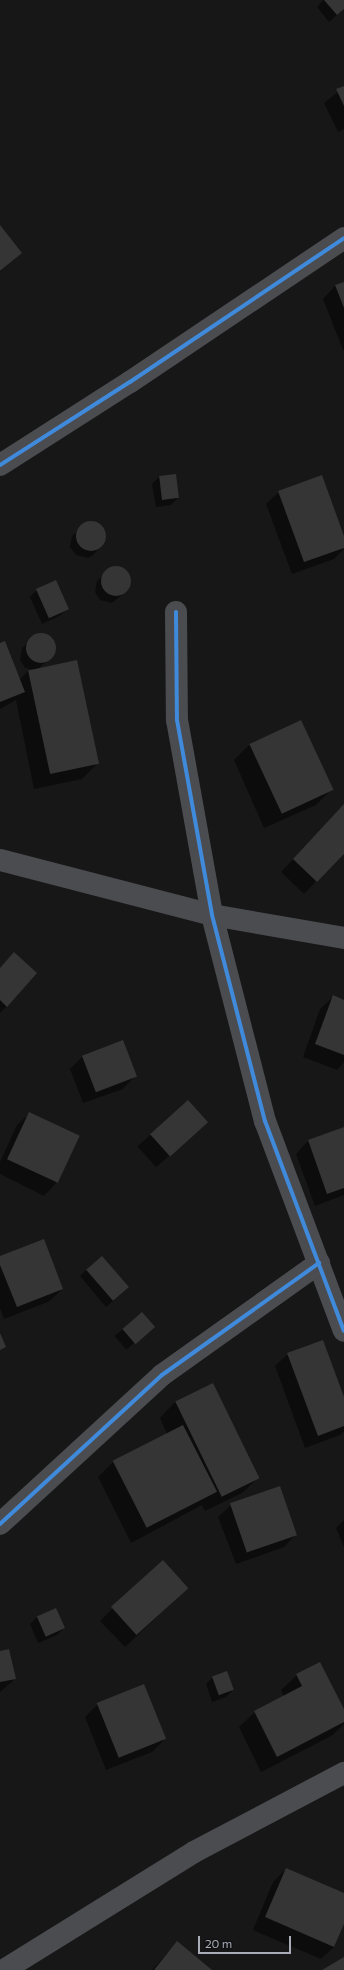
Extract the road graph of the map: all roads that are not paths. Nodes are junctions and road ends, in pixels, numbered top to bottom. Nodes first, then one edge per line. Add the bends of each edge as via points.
1 (344, 238) edge
2 (0, 465) edge
3 (176, 612) dead end
4 (0, 860) edge
5 (212, 915) junction
6 (344, 938) edge
7 (319, 1263) junction
8 (344, 1331) edge
9 (0, 1524) edge
10 (344, 1773) edge
11 (4, 1970) edge

1 - 2 street via 130,382
3 - 5 street via 177,720
4 - 5 street
5 - 6 street
5 - 7 street via 265,1121
7 - 8 street
7 - 9 street via 162,1375
10 - 11 street via 194,1852

